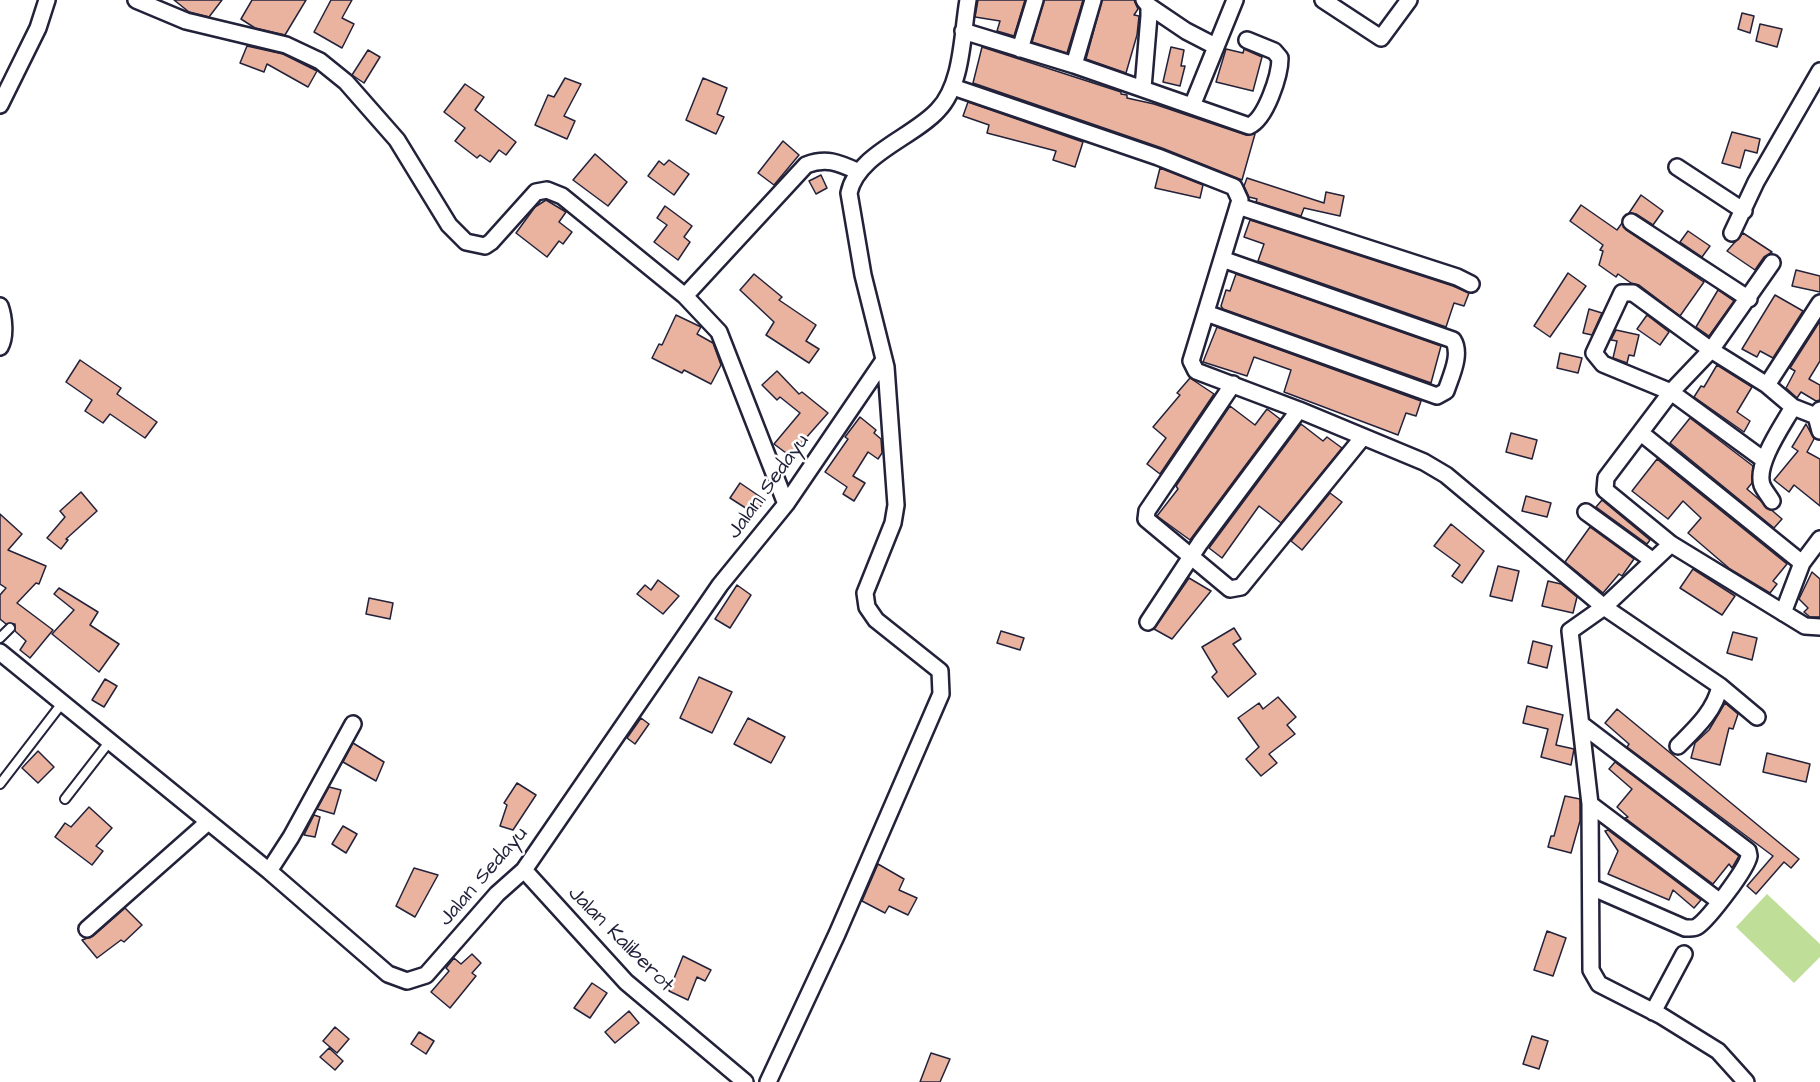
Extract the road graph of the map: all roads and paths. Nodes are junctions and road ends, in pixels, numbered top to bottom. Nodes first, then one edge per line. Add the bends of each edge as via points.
1 (47, 0) edge
2 (136, 0) edge
3 (968, 0) edge
4 (1035, 0) edge
5 (1093, 0) edge
6 (1235, 0) edge
7 (1323, 0) edge
8 (1408, 0) edge
9 (1146, 3) edge
10 (963, 31) junction
11 (1248, 40) dead end
12 (1215, 46) junction
13 (1020, 49) junction
14 (1074, 65) junction
15 (1820, 71) edge
16 (953, 87) junction
17 (1143, 88) junction
18 (1814, 94) edge
19 (0, 105) edge
20 (1192, 106) junction
21 (1677, 167) dead end
22 (859, 172) junction
23 (1238, 206) junction
24 (1743, 211) junction
25 (1631, 222) dead end
26 (1732, 233) dead end
27 (1222, 259) junction
28 (1772, 263) dead end
29 (1471, 284) dead end
30 (685, 296) junction
31 (1749, 299) junction
32 (1820, 303) edge
33 (0, 306) edge
34 (1206, 313) junction
35 (0, 346) edge
36 (1712, 350) junction
37 (884, 360) junction
38 (1233, 384) junction
39 (1767, 385) junction
40 (1671, 392) junction
41 (1793, 407) junction
42 (1299, 410) junction
43 (1819, 419) edge
44 (1641, 433) junction
45 (1363, 437) junction
46 (1764, 460) junction
47 (1772, 501) dead end
48 (786, 504) junction
49 (1586, 512) dead end
50 (1820, 539) edge
51 (1671, 544) junction
52 (1191, 557) junction
53 (1652, 560) junction
54 (1802, 563) junction
55 (1604, 607) junction
56 (1783, 613) junction
57 (1148, 622) dead end
58 (1820, 627) edge
59 (10, 628) dead end
60 (0, 638) edge
61 (0, 652) edge
62 (1720, 686) junction
63 (63, 702) junction
64 (1757, 717) dead end
65 (1581, 723) junction
66 (353, 724) dead end
67 (110, 741) junction
68 (1678, 746) dead end
69 (0, 784) edge
70 (65, 799) dead end
71 (1590, 804) junction
72 (207, 823) junction
73 (524, 870) junction
74 (269, 871) junction
75 (1591, 887) junction
76 (1719, 901) junction
77 (87, 929) dead end
78 (1684, 954) dead end
79 (1653, 1012) junction
80 (745, 1082) edge
81 (768, 1082) edge
82 (1746, 1082) edge

1 - 19 street via 38,28
2 - 30 street via 186,21 286,45 320,61 346,82 397,140 449,225 466,242 485,246 536,192 547,190 562,196
3 - 10 street
4 - 13 street
5 - 14 street
6 - 12 street
7 - 8 street via 1381,38
9 - 12 street
9 - 17 street
10 - 13 street
10 - 16 street
11 - 20 street via 1280,55 1278,76 1259,120 1247,126
12 - 20 street
13 - 14 street
14 - 17 street
15 - 18 street
16 - 22 street via 938,110
16 - 23 street via 1234,187 1239,193
17 - 20 street
18 - 24 street via 1756,182
21 - 24 street
22 - 30 street via 834,160 806,165
22 - 37 street via 849,193 851,216
23 - 27 street
23 - 29 street
24 - 26 street
25 - 31 street
27 - 34 street
27 - 34 street via 1453,340 1458,351 1446,391 1437,396
28 - 31 street
30 - 48 street via 719,332
31 - 36 street
32 - 39 street
33 - 35 street
34 - 38 street via 1192,366
36 - 39 street
36 - 40 street
36 - 40 street via 1633,293 1622,293 1594,353 1596,358
37 - 48 street, Jalan Sedayu
37 - 81 street via 896,514 865,593 867,608 876,620 940,671 941,694
38 - 42 street
38 - 52 street via 1146,519
39 - 41 street
40 - 44 street
40 - 46 street
41 - 43 street
41 - 46 street
42 - 45 street
42 - 52 street
44 - 51 street via 1606,478 1605,490
44 - 54 street
45 - 52 street via 1241,587 1230,589
45 - 55 street via 1446,475
46 - 47 street via 1762,485
48 - 73 street, Jalan Sedayu via 720,585
49 - 53 street
50 - 54 street
51 - 53 street
51 - 56 street
52 - 57 street
53 - 55 street
54 - 56 street
55 - 62 street
55 - 65 street via 1570,632
56 - 58 street via 1805,626
59 - 60 lane
61 - 63 street, Jalan Sedayu
62 - 64 street
62 - 68 street via 1703,721
63 - 67 street, Jalan Sedayu
63 - 69 lane
65 - 71 street
65 - 76 street via 1748,851 1748,862
66 - 74 street
67 - 70 lane
67 - 72 street, Jalan Sedayu
71 - 75 street
71 - 76 street
72 - 74 street, Jalan Sedayu
72 - 77 street
73 - 74 street, Jalan Sedayu via 497,894 426,975 407,981 388,974
73 - 80 street, Jalan Kaliberot via 626,982
75 - 76 street via 1685,928 1700,924
75 - 79 street via 1591,970 1599,984
78 - 79 street
79 - 82 street via 1718,1051

